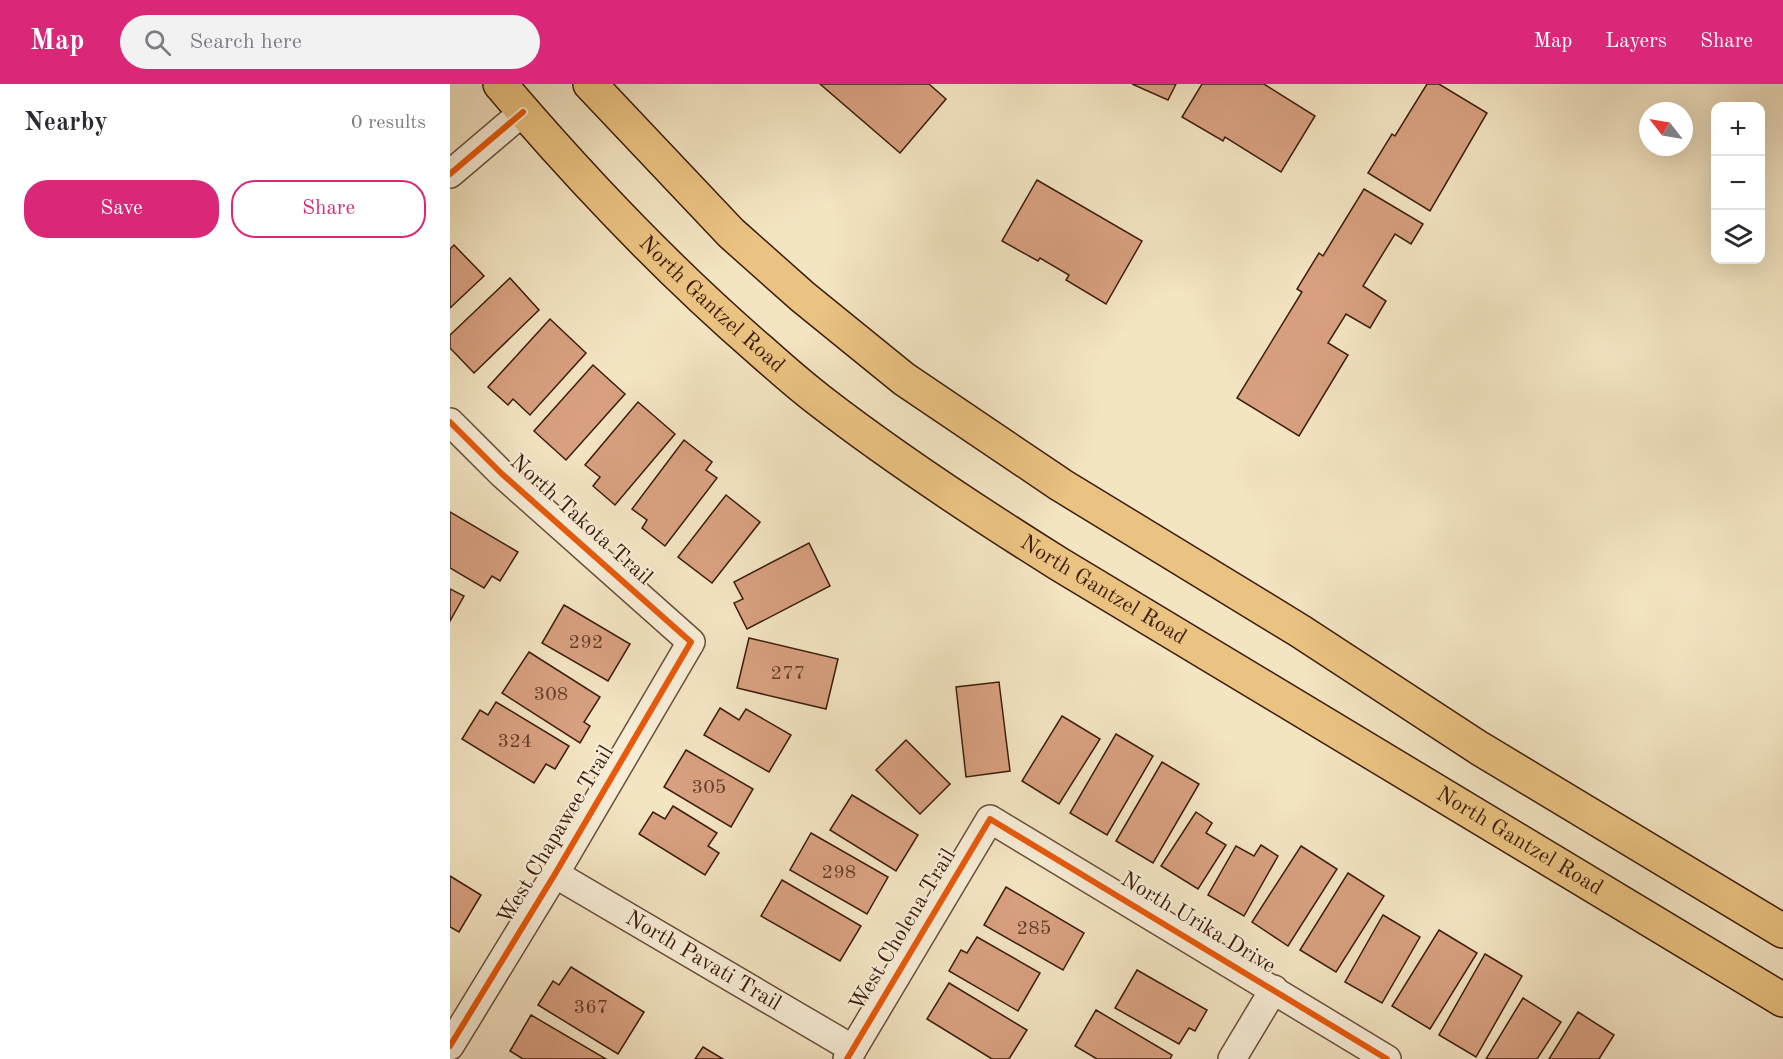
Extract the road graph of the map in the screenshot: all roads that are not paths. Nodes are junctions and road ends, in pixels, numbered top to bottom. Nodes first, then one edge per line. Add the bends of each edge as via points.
1 (500, 84) edge
2 (590, 84) edge
3 (523, 112) junction
4 (450, 174) edge
5 (450, 422) edge
6 (691, 642) joint
7 (990, 819) joint
8 (555, 874) junction
9 (1783, 931) edge
10 (1274, 989) junction
11 (1783, 1000) edge
12 (450, 1046) edge
13 (850, 1054) edge
14 (1232, 1059) edge
15 (1387, 1059) edge

1 - 3 main road, North Gantzel Road
2 - 9 main road via 731,233 904,379 1061,485 1300,631 1479,748
3 - 4 street
3 - 11 main road, North Gantzel Road via 591,189 694,292 817,399 898,459 1059,564
5 - 6 street, North Takota Trail via 502,474
6 - 8 street, West Chapawee Trail
7 - 10 street, North Urika Drive
7 - 13 street, West Cholena Trail
8 - 12 street, West Chapawee Trail
8 - 13 street, North Pavati Trail
10 - 14 street
10 - 15 street, North Urika Drive

